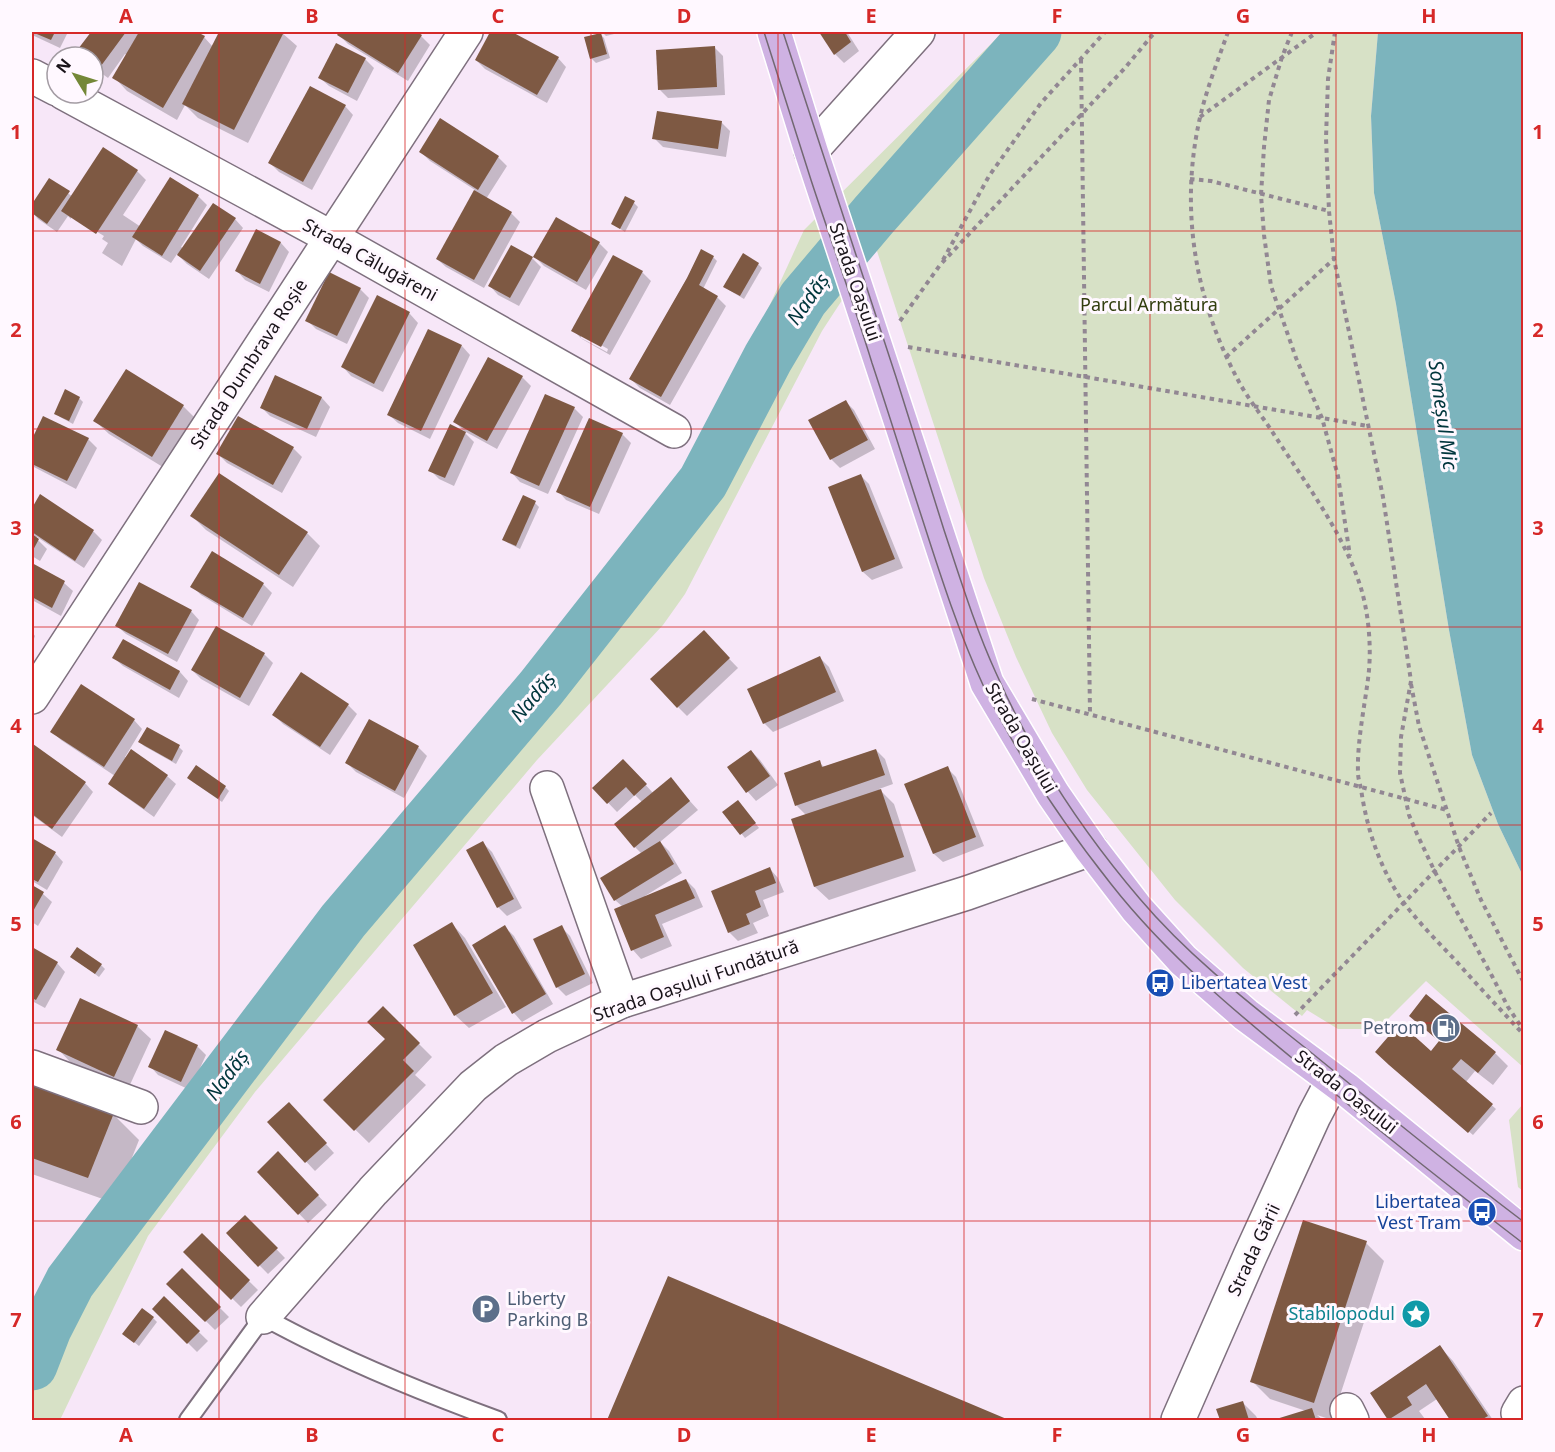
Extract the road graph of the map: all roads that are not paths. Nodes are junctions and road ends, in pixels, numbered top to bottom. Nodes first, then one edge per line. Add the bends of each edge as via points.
1 (465, 32) edge
2 (774, 32) edge
3 (918, 32) edge
4 (86, 105) edge
5 (815, 165) junction
6 (332, 238) junction
7 (675, 432) dead end
8 (32, 697) edge
9 (547, 788) dead end
10 (1091, 849) junction
11 (622, 1001) junction
12 (32, 1067) edge
13 (1330, 1086) junction
14 (141, 1107) dead end
15 (1524, 1234) edge
16 (263, 1317) junction
17 (188, 1420) edge
18 (498, 1420) edge
19 (1178, 1420) edge

1 - 6 street, Strada Dumbrava Roșie
2 - 5 main road, Strada Oașului
3 - 5 street
4 - 6 street, Strada Călugăreni
5 - 10 main road, Strada Oașului via 885,325 987,683 1053,794
6 - 7 street, Strada Călugăreni
6 - 8 street, Strada Dumbrava Roșie
9 - 11 street
10 - 11 street, Strada Oașului Fundătură via 967,893
10 - 13 main road, Strada Oașului via 1137,909 1184,960
11 - 16 street, Strada Oașului Fundătură via 547,1036 506,1060 473,1086 373,1191
12 - 14 street
13 - 15 main road, Strada Oașului
13 - 19 street, Strada Gării
16 - 17 lane
16 - 18 lane via 382,1374

